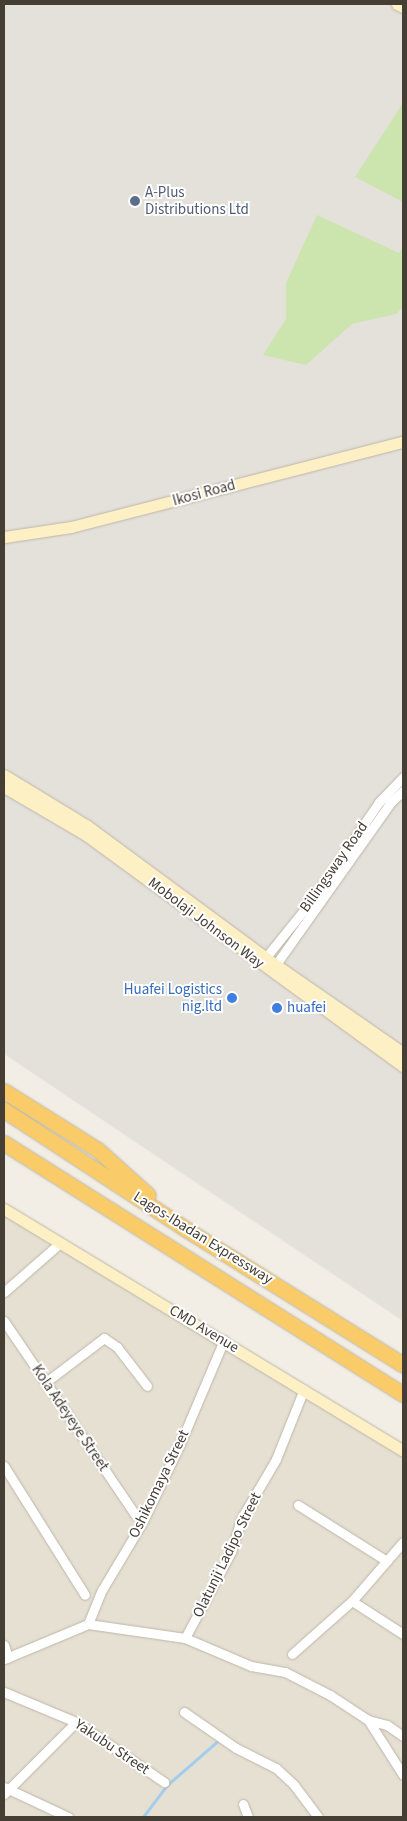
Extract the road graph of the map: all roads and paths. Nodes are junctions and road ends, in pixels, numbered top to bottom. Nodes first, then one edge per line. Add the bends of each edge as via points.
1 (397, 4) edge
2 (403, 7) edge
3 (403, 442) edge
4 (4, 537) edge
5 (4, 775) edge
6 (403, 777) edge
7 (4, 787) edge
8 (403, 791) edge
9 (263, 961) junction
10 (273, 968) junction
11 (403, 1052) edge
12 (403, 1066) edge
13 (4, 1092) edge
14 (4, 1110) edge
15 (4, 1143) edge
16 (4, 1154) edge
17 (32, 1160) junction
18 (4, 1209) edge
19 (163, 1214) junction
20 (156, 1239) junction
21 (60, 1243) junction
22 (4, 1292) edge
23 (4, 1321) edge
24 (224, 1340) junction
25 (403, 1365) edge
26 (46, 1382) junction
27 (146, 1386) dead end
28 (304, 1389) junction
29 (403, 1394) edge
30 (403, 1451) edge
31 (4, 1466) edge
32 (298, 1506) dead end
33 (136, 1516) dead end
34 (403, 1542) edge
35 (387, 1561) junction
36 (85, 1595) dead end
37 (352, 1601) junction
38 (88, 1624) junction
39 (403, 1634) edge
40 (185, 1638) junction
41 (4, 1644) edge
42 (292, 1654) dead end
43 (6, 1658) edge
44 (4, 1692) edge
45 (184, 1712) dead end
46 (368, 1720) junction
47 (76, 1722) junction
48 (403, 1736) edge
49 (403, 1776) edge
50 (164, 1782) dead end
51 (5, 1790) edge
52 (243, 1804) dead end
53 (68, 1817) edge
54 (248, 1817) edge
55 (318, 1817) edge

1 - 2 street
3 - 4 street, Ikosi Road via 71,527
5 - 9 street, Mobolaji Johnson Way via 86,825
6 - 9 street, Billingsway Road via 379,802 312,900
7 - 9 street, Mobolaji Johnson Way via 86,835
8 - 10 street, Billingsway Road via 391,802
9 - 10 street, Mobolaji Johnson Way
10 - 11 street, Mobolaji Johnson Way
10 - 12 street, Mobolaji Johnson Way
13 - 19 highway via 98,1150 142,1189
14 - 19 highway, Lagos-Ibadan Expressway
15 - 17 highway, Lagos-Ibadan Expressway
16 - 17 highway
17 - 20 highway, Lagos-Ibadan Expressway
18 - 21 street, CMD Avenue
19 - 20 highway
19 - 25 highway, Lagos-Ibadan Expressway
20 - 29 highway, Lagos-Ibadan Expressway
21 - 22 street
21 - 24 street, CMD Avenue
23 - 26 street, Kola Adeyeye Street
24 - 28 street, CMD Avenue
24 - 38 street, Oshikomaya Street via 177,1451 142,1523 102,1590
26 - 27 street via 104,1338 113,1343
26 - 33 street, Kola Adeyeye Street
28 - 30 street, CMD Avenue
28 - 40 street, Olatunji Ladipo Street via 276,1459 241,1520 231,1552
31 - 36 street
32 - 35 street
34 - 35 street
35 - 37 street
37 - 39 street
37 - 42 street
38 - 40 street
38 - 43 street
40 - 46 street via 227,1658 299,1678
41 - 43 street
44 - 47 street, Yakubu Street
45 - 55 street via 236,1748 276,1768 294,1785
46 - 48 street via 387,1725
46 - 49 street
47 - 50 street, Yakubu Street
47 - 51 street
51 - 53 street
52 - 54 street

